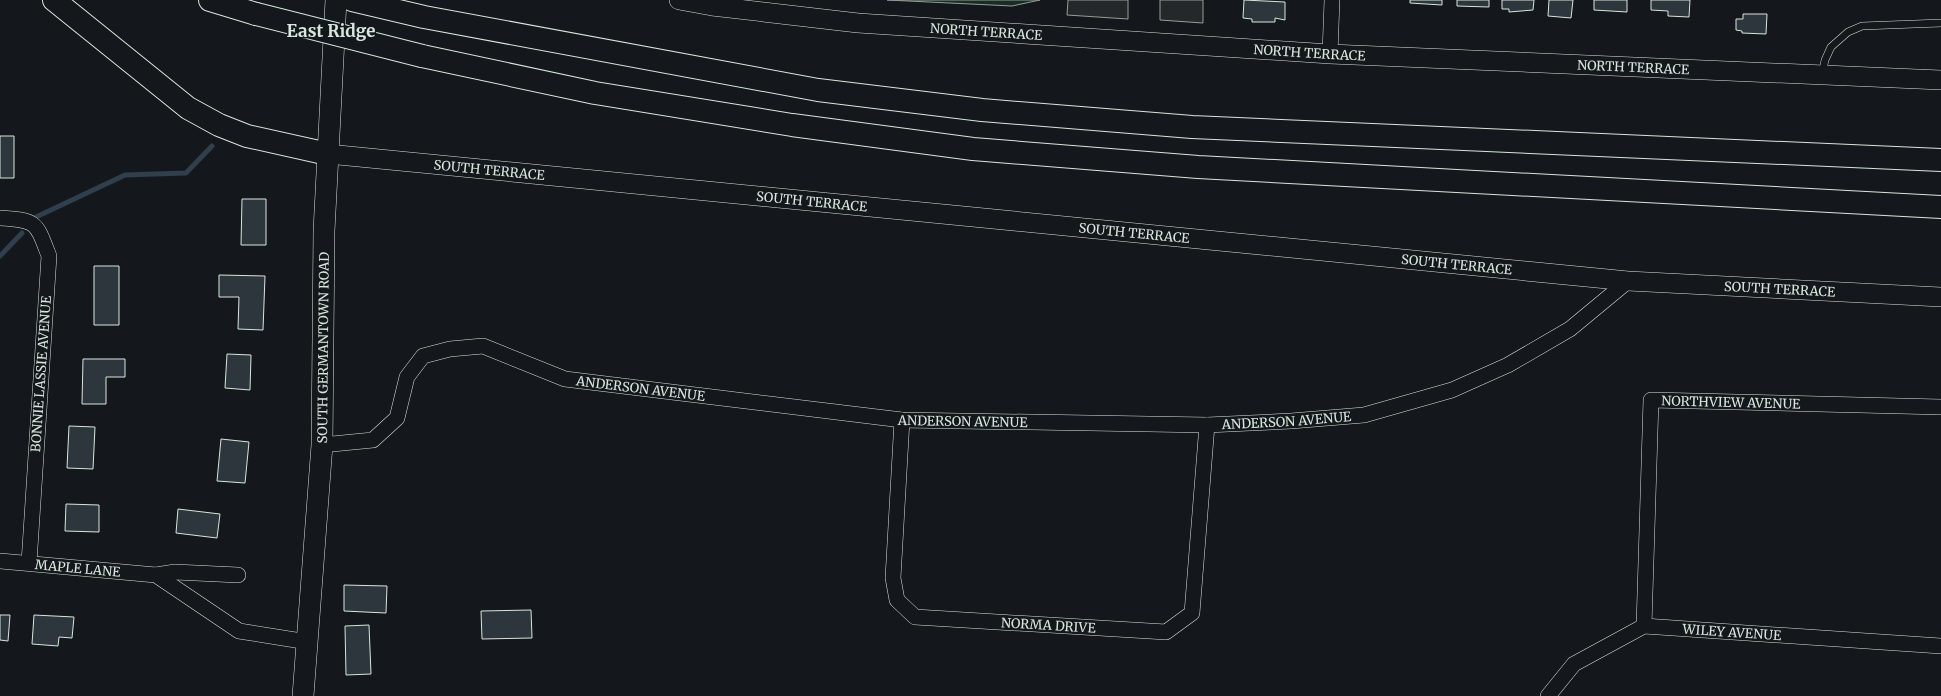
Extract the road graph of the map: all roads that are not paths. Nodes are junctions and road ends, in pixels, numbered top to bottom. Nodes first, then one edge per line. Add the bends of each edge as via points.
1 (54, 0) edge
2 (210, 0) edge
3 (336, 0) edge
4 (352, 0) edge
5 (679, 0) edge
6 (1332, 0) edge
7 (1941, 23) edge
8 (1330, 54) junction
9 (1822, 75) junction
10 (1941, 80) edge
11 (328, 154) junction
12 (1941, 160) edge
13 (1941, 207) edge
14 (0, 218) edge
15 (1628, 281) junction
16 (1941, 297) edge
17 (1941, 407) edge
18 (902, 420) junction
19 (1207, 425) junction
20 (322, 445) junction
21 (0, 561) edge
22 (29, 563) junction
23 (156, 575) junction
24 (238, 575) dead end
25 (1644, 626) junction
26 (308, 642) junction
27 (1941, 646) edge
28 (303, 696) edge
29 (1548, 696) edge

1 - 11 highway via 194,111 247,136
2 - 13 highway, bridge via 422,56 595,93 792,125 973,149 1198,167
3 - 11 main road, SOUTH GERMANTOWN ROAD
4 - 12 highway via 424,16 818,90 982,110 1192,127
5 - 8 street, NORTH TERRACE via 858,23
6 - 8 street
7 - 9 lane via 1857,28 1848,32 1831,47
8 - 9 street, NORTH TERRACE
9 - 10 street, NORTH TERRACE
11 - 15 street, SOUTH TERRACE
11 - 20 main road, SOUTH GERMANTOWN ROAD via 324,231
14 - 22 street, BONNIE LASSIE AVENUE via 25,219 38,227 49,256
15 - 16 street, SOUTH TERRACE
15 - 19 street, ANDERSON AVENUE via 1570,328 1508,365 1452,390 1364,415 1291,422
17 - 25 street, NORTHVIEW AVENUE via 1651,400
18 - 19 street, ANDERSON AVENUE
18 - 19 street, NORMA DRIVE via 893,578 897,600 915,617 1166,632 1192,613
18 - 20 street, ANDERSON AVENUE via 565,379 483,346 450,349 423,356 407,377 397,418 373,440
20 - 26 main road, SOUTH GERMANTOWN ROAD
21 - 22 street, MAPLE LANE
22 - 23 street, MAPLE LANE
23 - 24 street, MAPLE LANE via 175,572
23 - 26 street, MAPLE LANE via 239,631
25 - 27 street, WILEY AVENUE
25 - 29 street via 1574,664
26 - 28 main road, SOUTH GERMANTOWN ROAD

